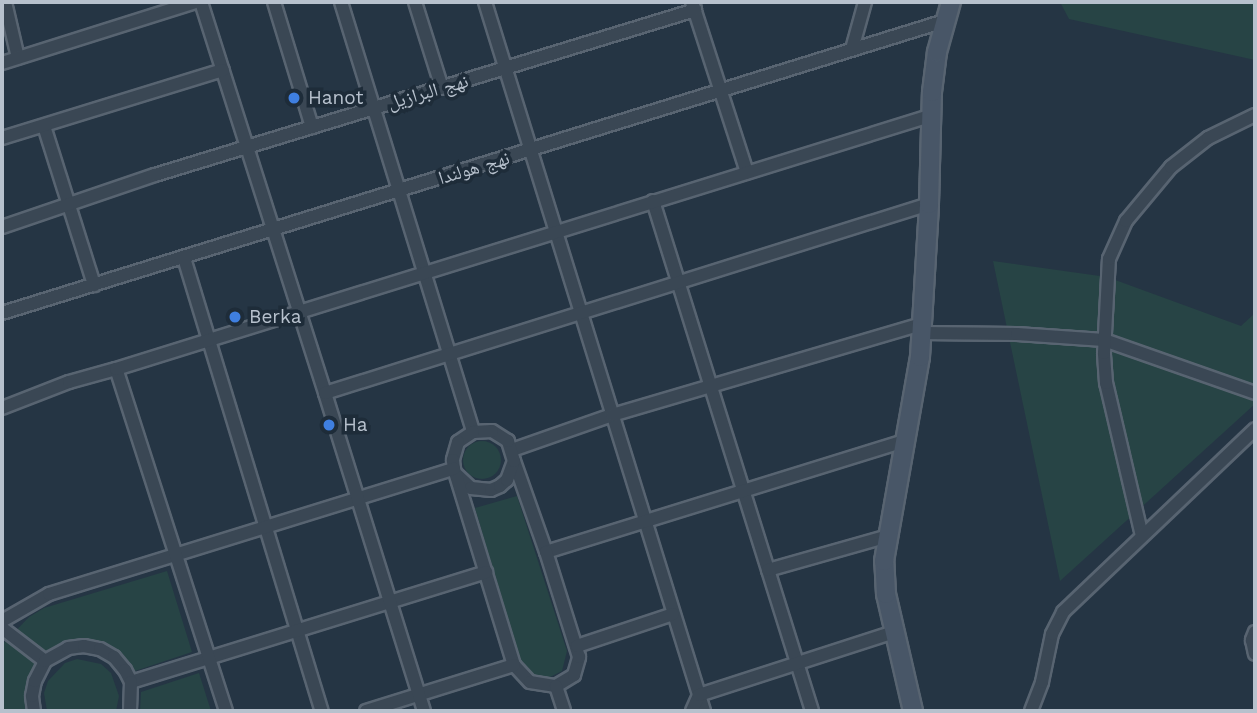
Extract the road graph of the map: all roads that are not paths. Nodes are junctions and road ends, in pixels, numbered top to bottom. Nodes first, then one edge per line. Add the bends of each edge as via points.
1 (5, 2) edge
2 (195, 2) edge
3 (201, 2) edge
4 (274, 2) edge
5 (341, 2) edge
6 (415, 2) edge
7 (485, 2) edge
8 (865, 2) edge
9 (951, 2) edge
10 (694, 6) edge
11 (945, 21) junction
12 (852, 49) junction
13 (18, 58) junction
14 (2, 63) edge
15 (223, 70) junction
16 (504, 70) junction
17 (442, 88) junction
18 (720, 90) junction
19 (373, 108) junction
20 (1255, 115) edge
21 (930, 116) junction
22 (44, 125) junction
23 (312, 127) junction
24 (2, 138) edge
25 (247, 148) junction
26 (529, 151) junction
27 (747, 172) junction
28 (399, 191) junction
29 (653, 201) junction
30 (929, 204) junction
31 (68, 207) junction
32 (2, 228) edge
33 (273, 230) junction
34 (555, 231) junction
35 (184, 258) junction
36 (424, 273) junction
37 (679, 280) junction
38 (94, 285) junction
39 (300, 312) junction
40 (580, 312) junction
41 (2, 313) edge
42 (921, 329) junction
43 (1104, 340) junction
44 (211, 341) junction
45 (449, 355) junction
46 (116, 369) junction
47 (711, 385) junction
48 (325, 393) junction
49 (1255, 393) edge
50 (2, 408) edge
51 (612, 415) junction
52 (1255, 429) edge
53 (473, 432) junction
54 (905, 441) junction
55 (513, 456) junction
56 (455, 472) junction
57 (742, 491) junction
58 (357, 499) junction
59 (644, 521) junction
60 (267, 526) junction
61 (888, 536) junction
62 (1142, 536) junction
63 (546, 552) junction
64 (176, 554) junction
65 (768, 570) junction
66 (486, 572) junction
67 (389, 602) junction
68 (673, 614) junction
69 (2, 621) edge
70 (2, 628) edge
71 (298, 629) junction
72 (894, 632) junction
73 (1255, 632) edge
74 (577, 646) junction
75 (1255, 654) edge
76 (209, 657) junction
77 (45, 661) junction
78 (796, 663) junction
79 (514, 665) junction
80 (131, 682) junction
81 (556, 686) junction
82 (419, 695) junction
83 (699, 695) junction
84 (34, 711) edge
85 (130, 711) edge
86 (226, 711) edge
87 (322, 711) edge
88 (366, 711) edge
89 (424, 711) edge
90 (564, 711) edge
91 (692, 711) edge
92 (704, 711) edge
93 (812, 711) edge
94 (913, 711) edge
95 (1031, 711) edge

1 - 13 street
2 - 13 street
3 - 15 street
4 - 23 street
5 - 19 street
6 - 17 street
7 - 16 street
8 - 12 street
9 - 11 street
10 - 16 street, نهج البرازيل
10 - 18 street
11 - 12 street, نهج هولندا
11 - 21 street
12 - 18 street, نهج هولندا
13 - 14 street
15 - 22 street
15 - 25 street
16 - 17 street, نهج البرازيل
16 - 26 street
17 - 19 street, نهج البرازيل
18 - 26 street, نهج هولندا
18 - 27 street
19 - 23 street, نهج البرازيل
19 - 28 street
20 - 43 street via 1183,156 1126,221 1110,259
21 - 27 street
21 - 30 street
22 - 24 street
22 - 31 street
23 - 25 street, نهج البرازيل
25 - 31 street, نهج البرازيل
25 - 33 street
26 - 28 street, نهج هولندا
26 - 34 street
27 - 29 street
28 - 33 street, نهج هولندا
28 - 36 street
29 - 34 street
29 - 37 street
30 - 37 street
30 - 42 street
31 - 32 street, نهج البرازيل
31 - 38 street
33 - 35 street, نهج هولندا
33 - 39 street
34 - 36 street
34 - 40 street
35 - 38 street, نهج هولندا
35 - 44 street
36 - 39 street
36 - 45 street
37 - 40 street
37 - 47 street
38 - 41 street, نهج هولندا
39 - 44 street
39 - 48 street
40 - 45 street
40 - 51 street
42 - 43 street
42 - 47 street
42 - 54 street
43 - 49 street
43 - 62 street via 1106,383
44 - 46 street
44 - 60 street
45 - 48 street
45 - 53 street
46 - 50 street
46 - 64 street
47 - 51 street
47 - 57 street
48 - 58 street
51 - 55 street
51 - 59 street
52 - 62 street
53 - 55 street via 482,429 501,435
53 - 56 street via 458,442
54 - 57 street
54 - 61 street
55 - 56 street via 507,480 491,490 471,488
55 - 63 street
56 - 58 street
56 - 66 street
57 - 59 street
57 - 65 street
58 - 60 street
58 - 67 street
59 - 63 street
59 - 68 street
60 - 64 street
60 - 71 street
61 - 65 street
61 - 72 street via 884,578
62 - 95 street via 1063,612 1052,634
63 - 74 street
64 - 69 street via 49,594
64 - 76 street
65 - 78 street
66 - 67 street
66 - 79 street
67 - 71 street
67 - 82 street
68 - 74 street
68 - 83 street
70 - 77 street
71 - 76 street
71 - 87 street
72 - 78 street
72 - 94 street
73 - 75 street
74 - 81 street via 578,667
76 - 80 street
76 - 86 street
77 - 80 street via 68,648 100,649 114,657
77 - 84 street via 35,681
78 - 83 street
78 - 93 street
79 - 81 street via 530,681
79 - 82 street
80 - 85 street
81 - 90 street
82 - 88 street
82 - 89 street
83 - 91 street
83 - 92 street

